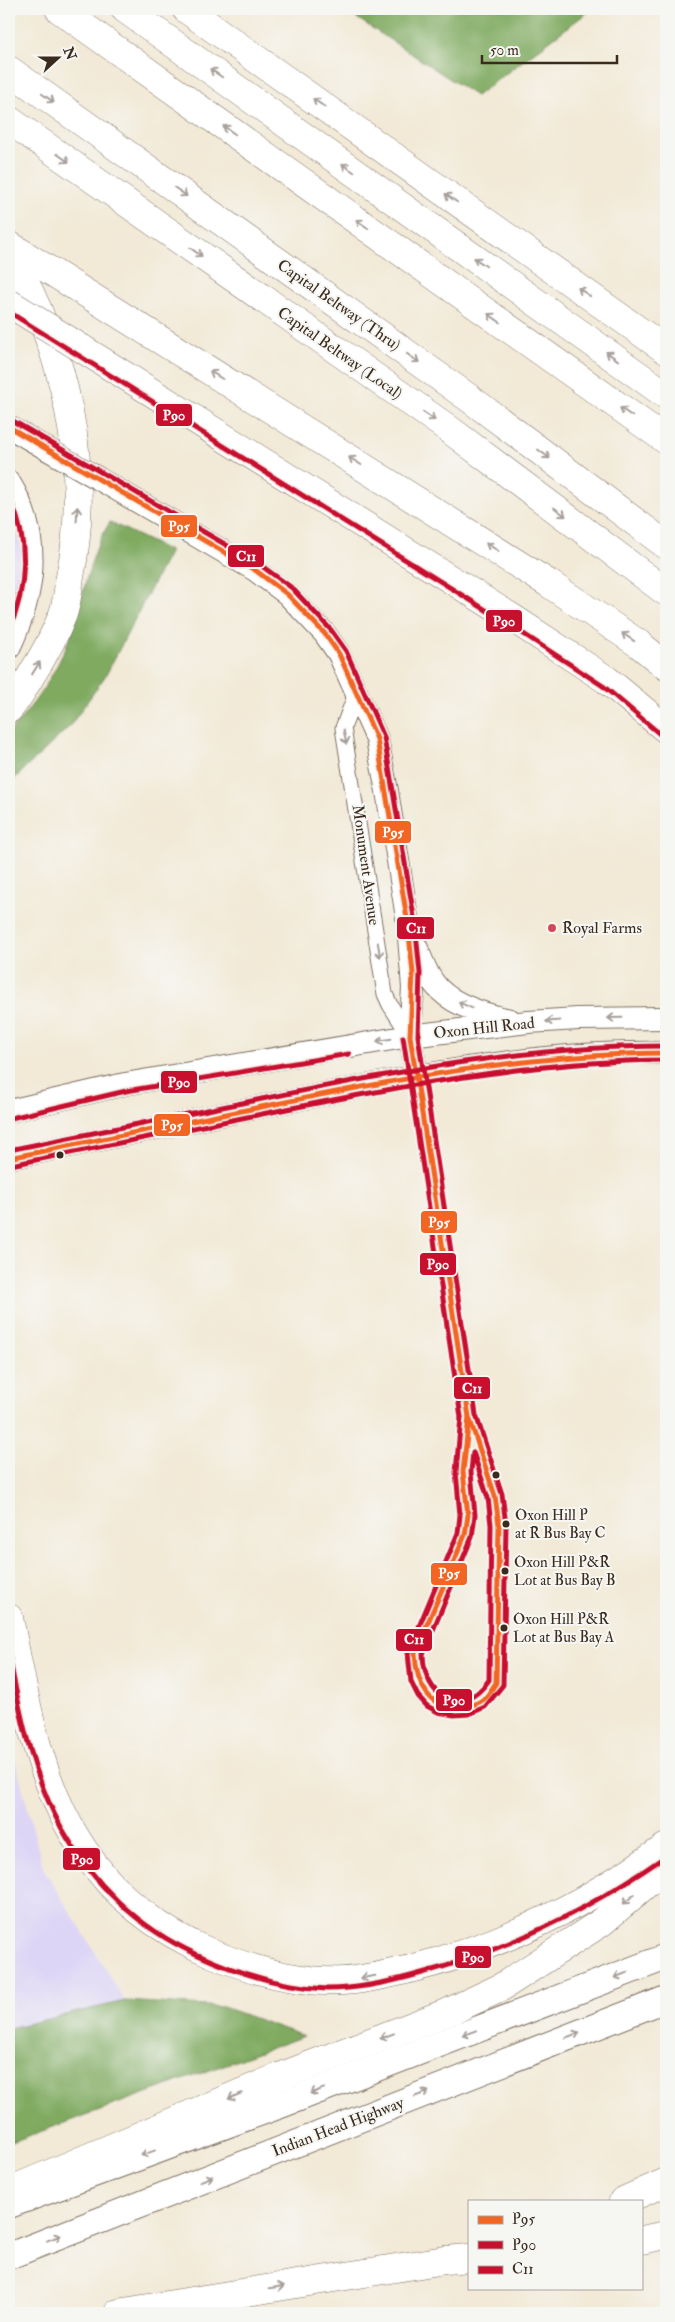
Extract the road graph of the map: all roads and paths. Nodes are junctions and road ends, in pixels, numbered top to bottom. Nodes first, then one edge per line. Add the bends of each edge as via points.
1 (59, 9) edge
2 (125, 9) edge
3 (186, 9) edge
4 (9, 70) edge
5 (9, 120) edge
6 (9, 245) edge
7 (9, 253) edge
8 (9, 303) edge
9 (666, 350) edge
10 (666, 395) edge
11 (9, 427) edge
12 (666, 440) edge
13 (9, 482) edge
14 (666, 544) edge
15 (666, 592) edge
16 (9, 648) edge
17 (666, 666) edge
18 (357, 691) junction
19 (9, 709) edge
20 (666, 729) edge
21 (408, 924) junction
22 (666, 1018) edge
23 (528, 1022) junction
24 (410, 1036) junction
25 (666, 1053) edge
26 (417, 1076) junction
27 (9, 1111) edge
28 (9, 1158) edge
29 (9, 1618) edge
30 (666, 1847) edge
31 (666, 1867) edge
32 (666, 1957) edge
33 (666, 1999) edge
34 (666, 2182) edge
35 (9, 2190) edge
36 (625, 2200) edge
37 (9, 2204) edge
38 (666, 2235) edge
39 (642, 2240) edge
40 (9, 2256) edge
41 (461, 2257) edge
42 (118, 2313) edge

12 -> 1 highway
10 -> 2 highway
9 -> 3 highway
4 -> 14 highway, Capital Beltway (Thru) via 469,398
5 -> 15 highway, Capital Beltway (Local) via 438,422
17 -> 6 highway via 548,583
19 -> 7 highway via 44,656 64,612 75,554 78,499 72,427 60,372 41,317
8 - 20 highway, bridge via 568,654 607,680
11 - 18 main road, Monument Avenue, bridge via 248,566 287,594 325,634
13 - 16 main road via 27,524 32,547 31,586
18 - 21 main road, Monument Avenue via 377,738
18 -> 24 street, Monument Avenue via 343,728 386,994
23 -> 21 main road via 492,1016 440,990 422,961
21 - 24 main road, Monument Avenue via 413,988
22 -> 23 main road, Oxon Hill Road
23 - 24 main road, Oxon Hill Road
24 - 26 main road, Monument Avenue
24 -> 27 main road, Oxon Hill Road via 125,1084
25 - 26 main road via 532,1059
26 - 28 main road
30 -> 29 highway via 590,1898 502,1941 444,1961 344,1981 289,1977 233,1963 191,1945 149,1920 108,1883 82,1848 45,1773 30,1722
31 -> 35 highway via 602,1922 500,1988 451,2011
32 -> 37 highway via 283,2104
40 -> 33 highway, Indian Head Highway
34 - 36 highway
38 - 39 highway
42 -> 41 highway

